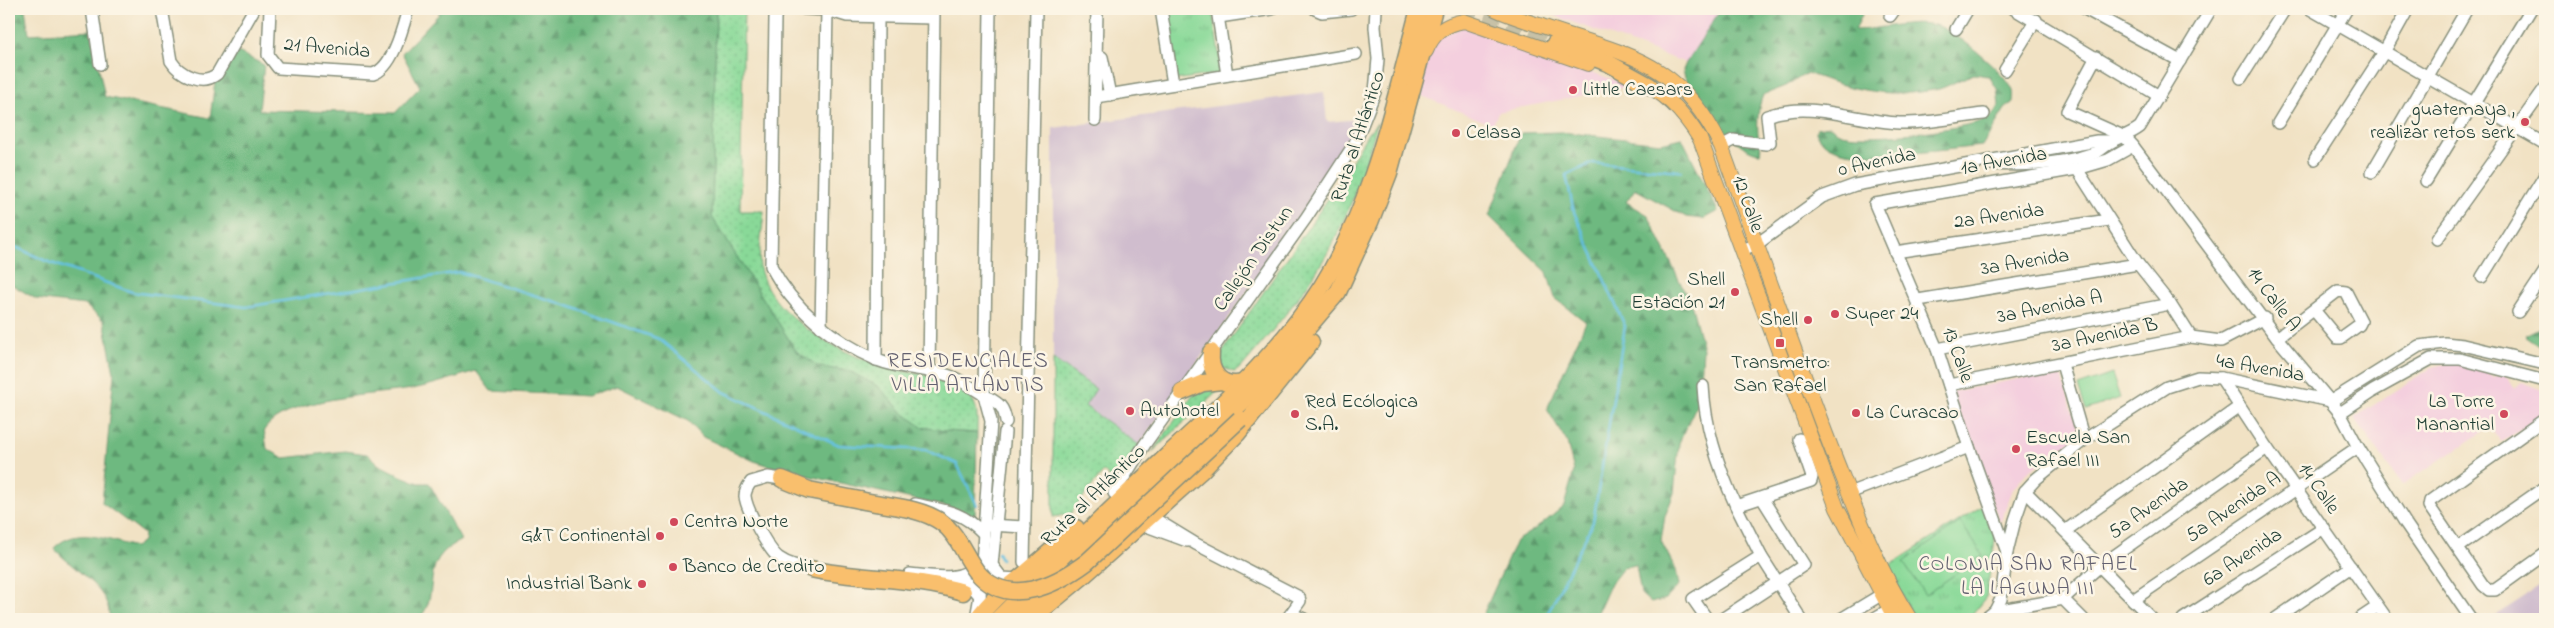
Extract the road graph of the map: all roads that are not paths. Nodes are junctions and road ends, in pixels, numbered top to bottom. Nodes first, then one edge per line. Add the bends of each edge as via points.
1 (92, 9) edge
2 (162, 9) edge
3 (254, 9) edge
4 (270, 9) edge
5 (408, 9) edge
6 (782, 9) edge
7 (805, 9) edge
8 (990, 9) edge
9 (1036, 9) edge
10 (1097, 9) edge
11 (1161, 9) edge
12 (1272, 9) edge
13 (1315, 9) edge
14 (1351, 9) edge
15 (1369, 9) edge
16 (1376, 9) edge
17 (1419, 9) edge
18 (1434, 9) edge
19 (1495, 9) edge
20 (1968, 9) edge
21 (2014, 9) edge
22 (2085, 9) edge
23 (2211, 9) edge
24 (2285, 9) edge
25 (2310, 9) edge
26 (2347, 9) edge
27 (2408, 9) edge
28 (2467, 9) edge
29 (2531, 9) edge
30 (827, 10) junction
31 (934, 13) edge
32 (1218, 13) edge
33 (878, 17) junction
34 (2036, 20) junction
35 (2338, 26) junction
36 (1375, 27) junction
37 (1956, 29) dead end
38 (1097, 36) junction
39 (1555, 43) tunnel mouth
40 (2384, 52) junction
41 (1356, 54) dead end
42 (2096, 57) junction
43 (2180, 61) junction
44 (100, 64) dead end
45 (2005, 70) dead end
46 (1666, 74) junction
47 (1227, 75) junction
48 (2241, 78) dead end
49 (2429, 78) junction
50 (1173, 84) junction
51 (1650, 86) junction
52 (2545, 88) edge
53 (1412, 91) junction
54 (1110, 95) junction
55 (2159, 96) junction
56 (1096, 97) junction
57 (2474, 102) junction
58 (1984, 114) dead end
59 (1095, 120) dead end
60 (2278, 123) dead end
61 (1691, 124) junction
62 (2516, 127) junction
63 (2129, 141) junction
64 (2545, 144) edge
65 (1721, 146) junction
66 (2315, 159) dead end
67 (2077, 169) junction
68 (2372, 172) dead end
69 (2545, 175) edge
70 (2426, 180) dead end
71 (1877, 203) joint
72 (2109, 220) junction
73 (2437, 239) dead end
74 (1757, 244) junction
75 (1742, 250) junction
76 (1895, 252) junction
77 (2138, 264) junction
78 (2545, 271) edge
79 (2482, 277) dead end
80 (1338, 292) junction
81 (1918, 300) junction
82 (2170, 304) junction
83 (2314, 310) dead end
84 (2518, 312) dead end
85 (2264, 318) junction
86 (820, 327) junction
87 (2191, 337) junction
88 (2277, 338) junction
89 (1937, 349) junction
90 (1211, 352) junction
91 (876, 360) junction
92 (2062, 364) junction
93 (2545, 364) edge
94 (929, 372) junction
95 (2222, 378) junction
96 (1222, 381) junction
97 (2545, 381) edge
98 (1243, 383) junction
99 (1949, 385) junction
100 (1703, 386) dead end
101 (1182, 392) junction
102 (984, 395) junction
103 (2331, 401) junction
104 (1220, 406) junction
105 (1260, 406) junction
106 (2239, 407) junction
107 (2340, 413) junction
108 (2545, 419) edge
109 (991, 421) junction
110 (1006, 424) junction
111 (1799, 439) dead end
112 (2084, 440) junction
113 (1969, 447) junction
114 (2358, 447) junction
115 (2267, 448) junction
116 (782, 479) junction
117 (2545, 487) edge
118 (2295, 489) junction
119 (2025, 491) junction
120 (1114, 493) junction
121 (1849, 493) junction
122 (1762, 498) junction
123 (1736, 506) junction
124 (1146, 520) junction
125 (996, 526) junction
126 (1025, 527) junction
127 (2324, 528) junction
128 (983, 529) junction
129 (2065, 531) junction
130 (2459, 548) junction
131 (2007, 552) junction
132 (2545, 554) edge
133 (1761, 556) junction
134 (981, 560) junction
135 (1024, 562) dead end
136 (2100, 566) junction
137 (2351, 567) junction
138 (811, 569) junction
139 (948, 576) junction
140 (1018, 579) junction
141 (1778, 583) junction
142 (1886, 591) junction
143 (963, 592) dead end
144 (980, 596) junction
145 (2064, 599) junction
146 (2133, 600) junction
147 (2377, 607) junction
148 (1894, 611) edge
149 (1995, 611) junction
150 (1290, 616) edge
151 (976, 619) edge
152 (998, 619) edge
153 (1016, 619) edge
154 (1031, 619) edge
155 (1304, 619) edge
156 (1707, 619) edge
157 (1722, 619) edge
158 (1801, 619) edge
159 (1842, 619) edge
160 (1873, 619) edge
161 (1910, 619) edge
162 (1985, 619) edge
163 (2083, 619) edge
164 (2152, 619) edge
165 (2183, 619) edge
166 (2275, 619) edge
167 (2360, 619) edge
168 (2387, 619) edge
169 (2471, 619) edge

1 - 44 street
2 - 3 street via 168,52 176,68 194,78 208,79 224,65
4 - 5 street, 21 Avenida via 268,55 278,68 378,72 387,64
6 - 86 street via 777,10 775,18 771,266 794,301
7 - 30 street
8 - 102 street
9 - 126 street
10 - 38 street
11 - 50 street
12 - 32 street
13 - 14 street via 1322,12
15 - 36 street, Callejón Distun
16 - 36 street, Callejón Distun
17 - 98 highway, Ruta al Atlántico via 1375,168 1345,242 1308,305
18 - 53 highway, Ruta al Atlántico
19 - 46 main road, 12 Calle via 1637,59
20 - 37 street
21 - 34 street
22 - 43 street
23 - 43 street
24 - 48 street
25 - 35 street
26 - 35 street
27 - 40 street
28 - 49 street
29 - 57 street
30 - 33 street via 847,16
30 - 86 street
31 - 33 street
31 - 94 street
32 - 47 street
33 - 91 street
34 - 42 street
34 - 45 street
35 - 40 street
35 - 60 street
36 - 90 street, Callejón Distun via 1378,59 1376,92 1355,143
38 - 54 street
38 - 56 street
39 - 51 highway via 1608,64
40 - 49 street
40 - 66 street
41 - 47 street
42 - 55 street
42 - 63 street via 2067,110
43 - 55 street
46 - 61 main road via 1663,83 1684,108
46 - 65 main road, 12 Calle via 1701,110
47 - 50 street
49 - 57 street
49 - 68 street
50 - 54 street
51 - 53 main road, 12 Calle via 1464,21 1450,24 1435,35
51 - 61 main road, 12 Calle
52 - 62 street
53 - 80 highway, Ruta al Atlántico via 1389,173
54 - 56 street
55 - 63 street
56 - 59 street
57 - 62 street
57 - 70 street
58 - 65 street via 1901,123 1858,119 1835,112 1792,110 1767,116 1770,142 1733,140
61 - 75 main road, 12 Calle via 1709,158
62 - 64 street
62 - 73 street
63 - 67 street, 1a Avenida via 2108,160
63 - 74 street, 0 Avenida via 2112,141 2098,151 2052,161 2009,165 1976,163 1855,185 1832,192
63 - 85 street, 14 Calle A
65 - 74 main road, 12 Calle
67 - 71 street, 1a Avenida
67 - 72 street
69 - 79 street
71 - 76 street, 13 Calle via 1875,206
72 - 76 street, 2a Avenida
72 - 77 street
74 - 75 street, 0 Avenida
74 - 121 main road, 12 Calle via 1804,380
75 - 142 main road, 12 Calle via 1837,508
76 - 81 street, 13 Calle
77 - 81 street, 3a Avenida
77 - 82 street
78 - 84 street
80 - 105 highway via 1317,334
80 - 153 highway, Ruta al Atlántico via 1253,392
81 - 89 street, 13 Calle
82 - 87 street
82 - 89 street, 3a Avenida A
83 - 88 street
85 - 87 street, 3a Avenida B via 2221,341
85 - 88 street, 14 Calle A
86 - 91 street
87 - 92 street, 3a Avenida B
88 - 103 street, 14 Calle A
89 - 99 street, 13 Calle
90 - 96 highway via 1212,370
90 - 101 street, Callejón Distun
91 - 94 street
92 - 99 street, 3a Avenida B
92 - 112 street
93 - 103 street via 2463,345 2419,346
94 - 102 street via 964,382
95 - 103 street, 4a Avenida
95 - 106 street, 14 Calle
95 - 112 street, 4a Avenida via 2198,377 2167,386
96 - 98 highway via 1236,385
96 - 101 highway via 1203,382
97 - 107 street via 2460,359 2431,358
98 - 104 highway, Ruta al Atlántico
99 - 113 street, 13 Calle
100 - 123 street via 1708,423 1725,482
101 - 120 street, Callejón Distun
102 - 109 street
102 - 110 street via 1004,409
103 - 107 street, 14 Calle A
104 - 120 highway via 1198,418
104 - 152 highway, Ruta al Atlántico
105 - 116 highway, bridge via 1240,418 1087,562 1068,576 1038,589 1013,591 987,581 977,572 947,528 931,516 809,490
105 - 124 highway via 1202,470
106 - 115 street, 14 Calle
106 - 129 street
107 - 114 street, 14 Calle A
108 - 130 street via 2430,501 2429,506
109 - 110 street via 998,416
109 - 128 street
110 - 125 street
111 - 122 street via 1812,479
112 - 119 street, 4a Avenida
113 - 121 street
113 - 131 street, 13 Calle
114 - 118 street, 5a Avenida A
114 - 169 street, 14 Calle A
115 - 118 street, 14 Calle
115 - 136 street, 5a Avenida
116 - 128 street via 954,512
116 - 138 street via 768,477 751,482 746,488 748,507 777,557
117 - 130 street
118 - 127 street, 14 Calle
118 - 146 street, 5a Avenida A
119 - 129 street
119 - 131 street, 4a Avenida
120 - 140 highway
121 - 142 main road, 12 Calle
122 - 123 street
122 - 141 street via 1804,562 1803,567
123 - 133 street
124 - 150 street via 1175,538 1196,544 1300,597
124 - 154 highway
125 - 126 street
125 - 128 street
125 - 140 street via 994,570 1002,578
126 - 135 street
127 - 137 street, 14 Calle
127 - 165 street, 6a Avenida
128 - 134 street
129 - 136 street
130 - 132 street via 2489,590 2495,590
131 - 149 street, 4a Avenida via 2001,599
133 - 141 street
133 - 156 street via 1694,599
134 - 139 street via 965,574
134 - 144 street
136 - 145 street, 5a Avenida
136 - 146 street
137 - 147 street, 14 Calle
137 - 166 street
138 - 139 street
138 - 143 highway
139 - 144 street via 971,585
140 - 151 highway via 989,603
141 - 157 street
141 - 158 street
142 - 148 main road, 12 Calle
142 - 159 street
144 - 151 street
145 - 149 street
145 - 163 street
146 - 164 street
147 - 167 street
147 - 168 street, 14 Calle
148 - 160 street
148 - 161 main road, 12 Calle
149 - 162 street
150 - 155 street

